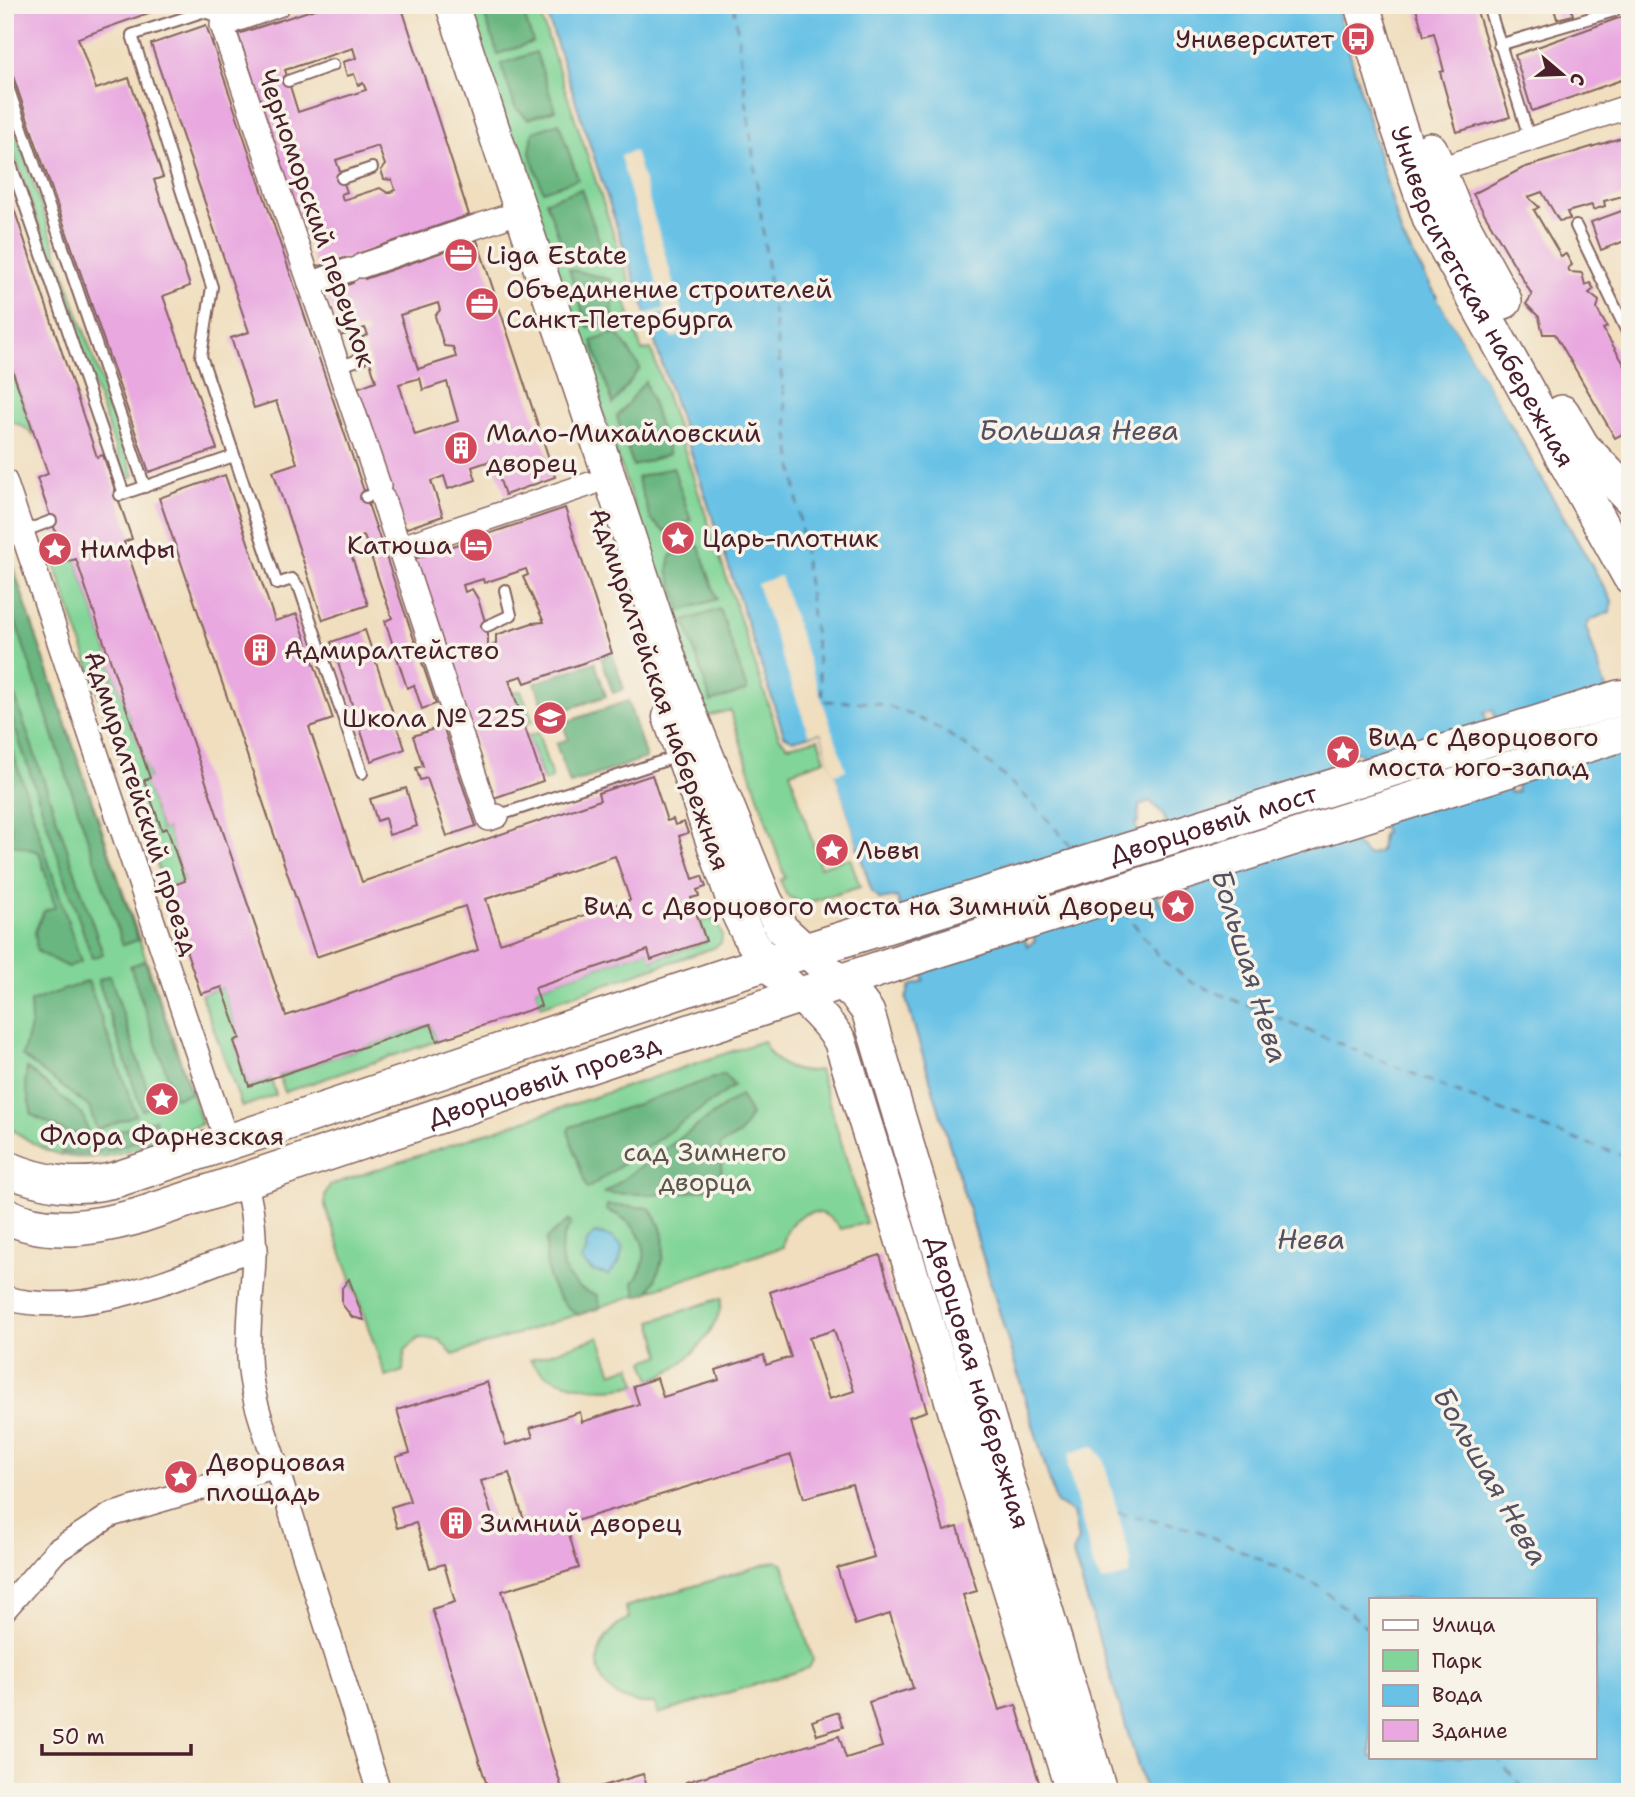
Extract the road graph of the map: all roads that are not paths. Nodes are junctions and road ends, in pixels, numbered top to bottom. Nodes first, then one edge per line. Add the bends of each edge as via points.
1 (278, 5) edge
2 (431, 5) edge
3 (452, 5) edge
4 (1362, 5) edge
5 (1387, 5) edge
6 (1488, 5) edge
7 (1612, 5) edge
8 (222, 25) junction
9 (1500, 45) junction
10 (334, 65) dead end
11 (5, 78) edge
12 (288, 81) dead end
13 (1630, 106) edge
14 (1530, 139) junction
15 (5, 147) edge
16 (372, 169) dead end
17 (1426, 173) junction
18 (342, 178) dead end
19 (502, 219) junction
20 (1576, 226) dead end
21 (310, 284) junction
22 (1630, 338) edge
23 (329, 355) junction
24 (361, 359) dead end
25 (234, 456) junction
26 (5, 481) edge
27 (590, 484) junction
28 (145, 486) junction
29 (1627, 488) edge
30 (51, 521) dead end
31 (22, 532) junction
32 (400, 548) junction
33 (1630, 576) edge
34 (506, 590) dead end
35 (487, 626) dead end
36 (1626, 694) edge
37 (1630, 731) edge
38 (683, 754) junction
39 (362, 773) dead end
40 (498, 816) joint
41 (806, 951) junction
42 (767, 963) junction
43 (841, 982) junction
44 (801, 995) junction
45 (227, 1142) junction
46 (5, 1168) edge
47 (245, 1181) junction
48 (5, 1215) edge
49 (256, 1248) junction
50 (5, 1298) edge
51 (276, 1466) junction
52 (5, 1608) edge
53 (379, 1792) edge
54 (1072, 1792) edge
55 (1101, 1792) edge

1 - 8 street
2 - 19 main road, Адмиралтейская набережная
3 - 41 main road, Адмиралтейская набережная via 678,683 766,900 782,929
4 - 17 main road, Университетская набережная
5 - 17 main road, Университетская набережная
6 - 9 lane
7 - 9 lane via 1614,11
8 - 21 street, Черноморский переулок via 251,93
8 - 25 lane via 214,15 202,12 132,35 212,287 201,356
9 - 14 lane
10 - 12 lane
11 - 28 lane
13 - 14 street
14 - 17 street
15 - 28 lane via 120,495
16 - 18 lane
17 - 29 main road, Университетская набережная via 1453,208 1582,447
17 - 33 main road, Университетская набережная via 1431,220
19 - 21 street
19 - 27 main road, Адмиралтейская набережная
20 - 22 lane
21 - 23 street, Черноморский переулок
23 - 24 lane
23 - 32 street, Черноморский переулок
25 - 28 lane
25 - 39 lane via 277,584 292,579 300,589
26 - 31 street, Адмиралтейский проезд
27 - 32 street via 477,514
27 - 38 main road, Адмиралтейская набережная
30 - 31 lane
31 - 45 street, Адмиралтейский проезд
32 - 40 street, Черноморский переулок via 437,643 489,819
34 - 35 lane via 510,615
36 - 41 main road, Дворцовый мост
37 - 43 main road, Дворцовый мост
38 - 40 lane
38 - 42 main road, Адмиралтейская набережная via 736,909
41 - 42 main road, Дворцовый проезд
41 - 43 main road, Адмиралтейская набережная
42 - 44 main road, Адмиралтейская набережная
42 - 45 main road, Дворцовый проезд
43 - 44 main road, Дворцовый проезд
43 - 55 main road, Дворцовая набережная via 871,1021
44 - 47 main road, Дворцовый проезд
44 - 54 main road, Дворцовая набережная via 840,1041
45 - 46 main road via 91,1185 50,1183
47 - 48 main road via 135,1217 86,1227 36,1224
47 - 49 street via 256,1225
49 - 50 street via 104,1300 58,1306
49 - 51 street via 249,1359 253,1394
51 - 52 street via 111,1515 56,1551
51 - 53 street

